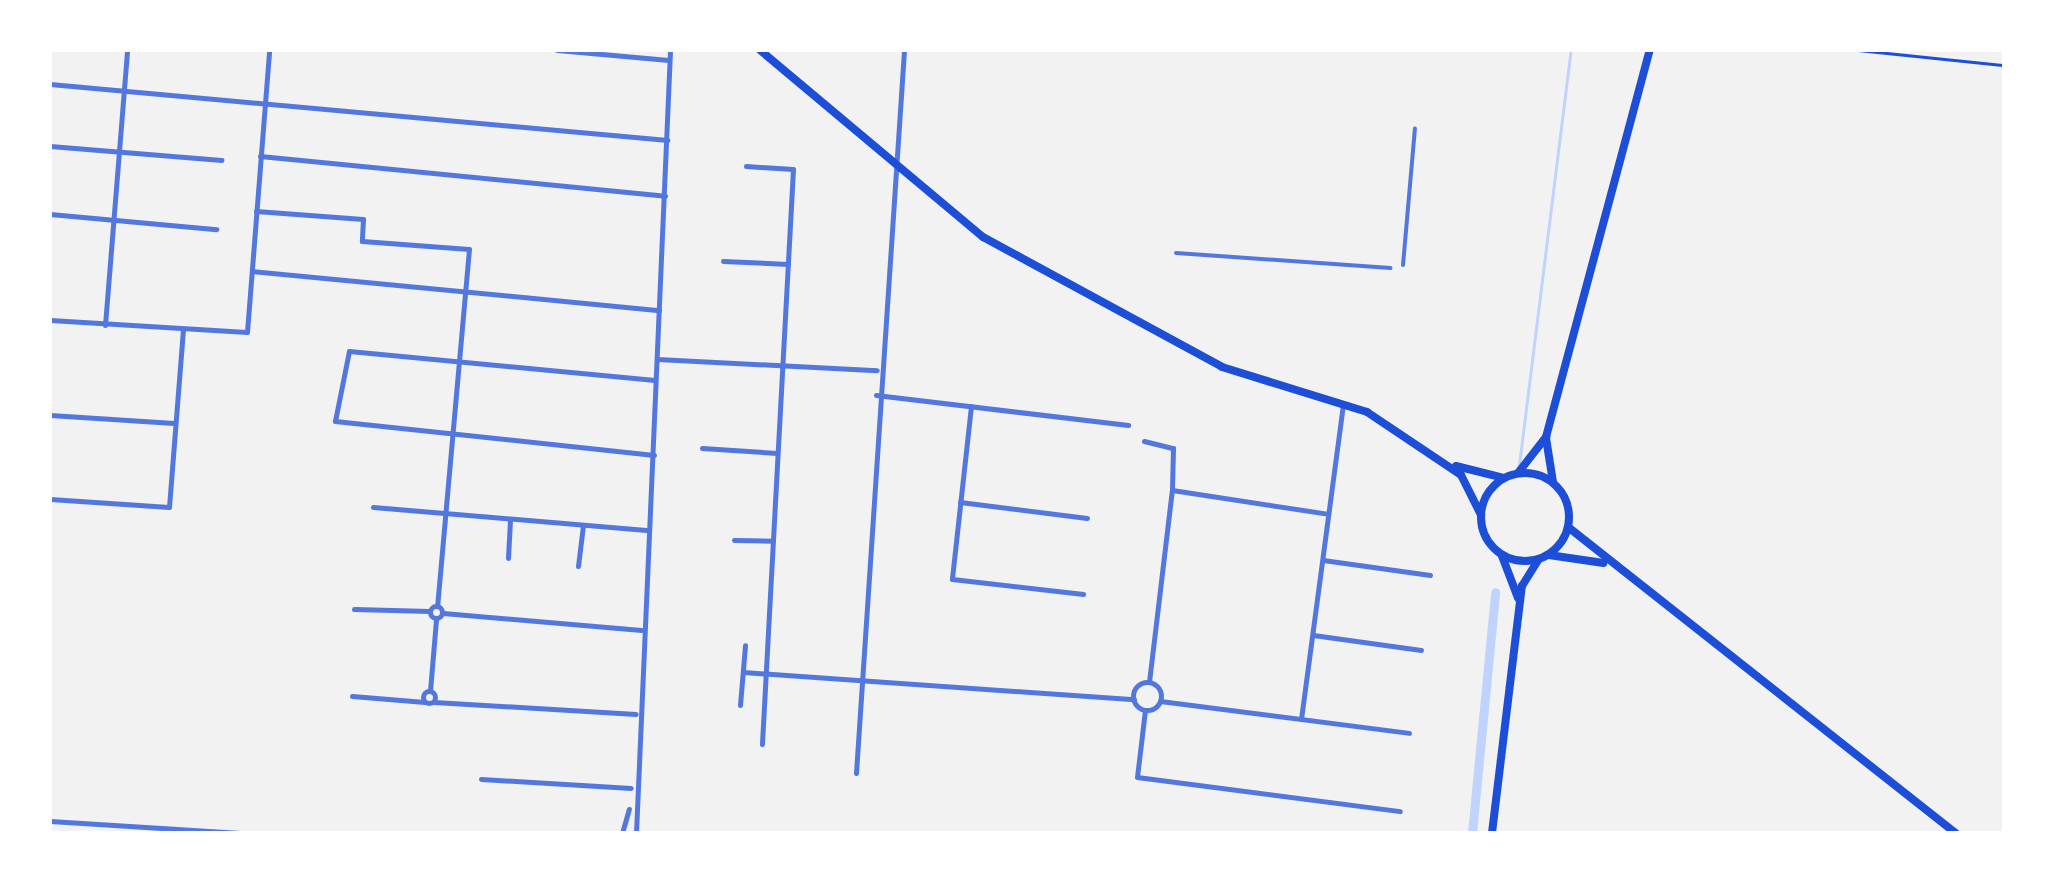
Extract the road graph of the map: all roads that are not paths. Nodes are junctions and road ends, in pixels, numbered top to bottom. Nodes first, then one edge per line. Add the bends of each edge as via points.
1 (127, 50) edge
2 (269, 50) edge
3 (557, 50) edge
4 (670, 50) edge
5 (760, 50) edge
6 (904, 50) edge
7 (1650, 50) edge
8 (669, 60) junction
9 (50, 84) edge
10 (124, 90) junction
11 (265, 101) junction
12 (1415, 129) dead end
13 (668, 140) junction
14 (50, 146) edge
15 (119, 152) junction
16 (260, 156) junction
17 (221, 160) dead end
18 (890, 161) junction
19 (746, 166) dead end
20 (665, 196) junction
21 (256, 210) junction
22 (50, 214) edge
23 (112, 220) junction
24 (216, 229) dead end
25 (1176, 252) dead end
26 (723, 261) dead end
27 (788, 264) junction
28 (1403, 265) dead end
29 (1390, 268) dead end
30 (252, 271) junction
31 (464, 292) junction
32 (659, 310) junction
33 (50, 320) edge
34 (106, 325) junction
35 (182, 331) junction
36 (657, 360) junction
37 (458, 362) junction
38 (782, 364) junction
39 (877, 370) junction
40 (656, 380) junction
41 (876, 394) junction
42 (1344, 403) junction
43 (971, 406) junction
44 (50, 414) edge
45 (174, 423) junction
46 (1128, 424) dead end
47 (450, 435) junction
48 (1546, 437) junction
49 (1144, 442) dead end
50 (702, 448) dead end
51 (777, 453) junction
52 (654, 454) junction
53 (1446, 463) junction
54 (1518, 473) junction
55 (1504, 478) junction
56 (1553, 482) junction
57 (1172, 490) junction
58 (50, 498) edge
59 (960, 502) junction
60 (373, 507) dead end
61 (444, 513) junction
62 (1328, 514) junction
63 (1480, 515) junction
64 (1087, 518) dead end
65 (510, 519) junction
66 (583, 525) junction
67 (1568, 527) junction
68 (649, 530) junction
69 (734, 540) dead end
70 (772, 541) junction
71 (1549, 555) junction
72 (1502, 556) junction
73 (508, 558) dead end
74 (1322, 560) junction
75 (1538, 560) junction
76 (1606, 564) junction
77 (578, 566) dead end
78 (1430, 576) dead end
79 (1083, 594) dead end
80 (1519, 602) junction
81 (437, 606) junction
82 (354, 609) dead end
83 (430, 611) junction
84 (443, 613) junction
85 (436, 619) junction
86 (641, 630) junction
87 (1312, 634) junction
88 (745, 644) dead end
89 (1421, 650) dead end
90 (743, 672) junction
91 (767, 674) junction
92 (862, 678) junction
93 (1149, 682) junction
94 (430, 691) junction
95 (352, 696) dead end
96 (1134, 699) junction
97 (424, 702) junction
98 (434, 702) junction
99 (1160, 702) junction
100 (740, 704) dead end
101 (1145, 710) junction
102 (636, 714) junction
103 (1302, 719) junction
104 (1410, 734) dead end
105 (762, 744) dead end
106 (856, 774) dead end
107 (481, 780) dead end
108 (631, 788) junction
109 (631, 806) junction
110 (1400, 811) dead end
111 (50, 821) edge
112 (241, 833) edge
113 (622, 833) edge
114 (636, 833) edge
115 (1492, 833) edge
116 (1956, 833) edge

1 - 10 street
2 - 11 street
3 - 8 street
4 - 8 street
5 - 18 main road
6 - 18 street
7 - 48 main road
8 - 13 street
9 - 10 street
10 - 11 street
10 - 15 street
11 - 13 street
11 - 16 street
12 - 28 street
13 - 20 street
14 - 15 street
15 - 17 street
15 - 23 street
16 - 20 street
16 - 21 street
18 - 39 street
18 - 42 main road via 1004,250 1124,306 1204,357
19 - 27 street via 793,170
20 - 32 street
21 - 30 street
21 - 31 street via 363,219 362,241 470,249
22 - 23 street
23 - 24 street
23 - 34 street
25 - 29 street
26 - 27 street
27 - 38 street
30 - 31 street
30 - 35 street via 247,332
31 - 32 street
31 - 37 street
32 - 36 street
33 - 34 street
34 - 35 street
35 - 45 street
36 - 38 street
36 - 40 street
37 - 40 street
37 - 47 street
37 - 47 street via 344,353 340,424
38 - 39 street
38 - 51 street
39 - 41 street
40 - 52 street
41 - 43 street
41 - 92 street
42 - 53 main road
42 - 62 street
43 - 46 street
43 - 59 street
44 - 45 street
45 - 58 street via 168,508
47 - 52 street
47 - 61 street
48 - 54 main road
48 - 56 main road
49 - 57 street via 1173,448
50 - 51 street
51 - 70 street
52 - 68 street
53 - 55 main road
53 - 63 main road via 1471,486
54 - 55 main road
54 - 56 main road
55 - 63 main road
56 - 67 main road
57 - 62 street
57 - 93 street
59 - 64 street
59 - 79 street via 952,579
60 - 61 street
61 - 65 street
61 - 81 street
62 - 74 street
63 - 72 main road
65 - 66 street
65 - 73 street
66 - 68 street
66 - 77 street
67 - 71 main road
67 - 76 main road
68 - 86 street
69 - 70 street
70 - 91 street
71 - 75 main road
71 - 76 main road
72 - 75 main road
72 - 80 main road
74 - 78 street
74 - 87 street
75 - 80 main road
76 - 116 main road via 1666,599
80 - 115 main road
81 - 83 street
81 - 84 street
82 - 83 street
83 - 85 street
84 - 85 street
84 - 86 street
85 - 94 street
86 - 102 street
87 - 89 street
87 - 103 street
88 - 90 street
90 - 91 street
90 - 100 street
91 - 92 street
91 - 105 street
92 - 96 street
92 - 106 street
93 - 96 street
93 - 99 street
94 - 97 street
94 - 98 street
95 - 97 street
96 - 101 street
97 - 98 street
98 - 102 street
99 - 101 street
99 - 103 street
101 - 110 street via 1137,778
102 - 108 street
103 - 104 street
107 - 108 street
108 - 109 street
109 - 113 street
109 - 114 street
111 - 112 street

